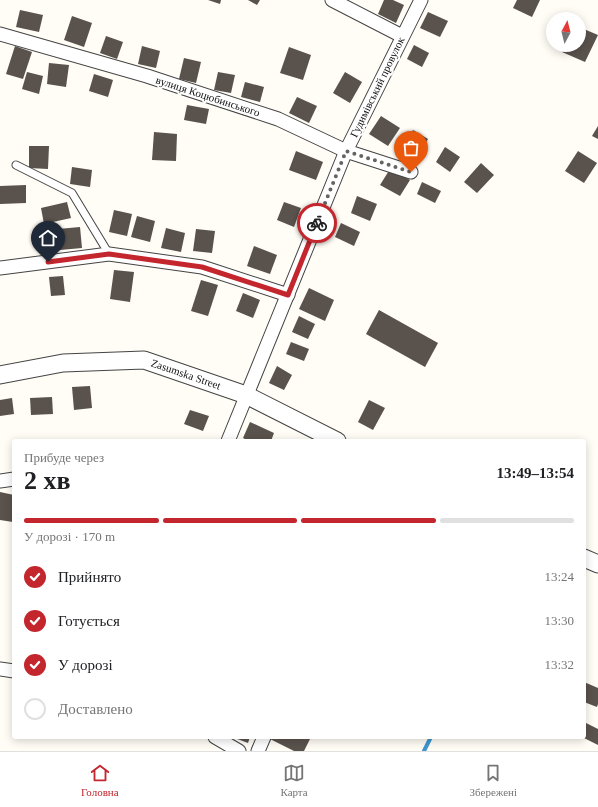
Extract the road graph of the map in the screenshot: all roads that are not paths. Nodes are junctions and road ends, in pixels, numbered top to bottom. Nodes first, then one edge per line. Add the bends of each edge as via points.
1 (332, 0) edge
2 (420, 0) edge
3 (0, 34) edge
4 (402, 36) junction
5 (346, 151) junction
6 (16, 165) dead end
7 (411, 172) dead end
8 (109, 254) junction
9 (0, 268) edge
10 (288, 295) junction
11 (0, 375) edge
12 (246, 395) junction
13 (229, 439) edge
14 (333, 439) edge
15 (12, 480) edge
16 (0, 481) edge
17 (586, 559) edge
18 (598, 564) edge
19 (0, 669) edge
20 (12, 671) edge
21 (218, 739) edge
22 (263, 739) edge
23 (239, 751) edge
24 (258, 751) edge

1 - 4 street
2 - 4 street, Гудимівський провулок
3 - 5 street, вулиця Коцюбинського via 147,76 278,119
4 - 5 street, Гудимівський провулок
5 - 7 street, вулиця Коцюбинського
5 - 10 street, Гудимівський провулок
6 - 8 lane via 72,193
8 - 9 street
8 - 10 street via 202,267
10 - 12 street, Гудимівський провулок
11 - 12 street, Zasumska Street via 63,363 144,360
12 - 13 street, Гудимівський провулок
12 - 14 street, Zasumska Street
15 - 16 street
17 - 18 street
19 - 20 street
21 - 23 street
22 - 24 street

